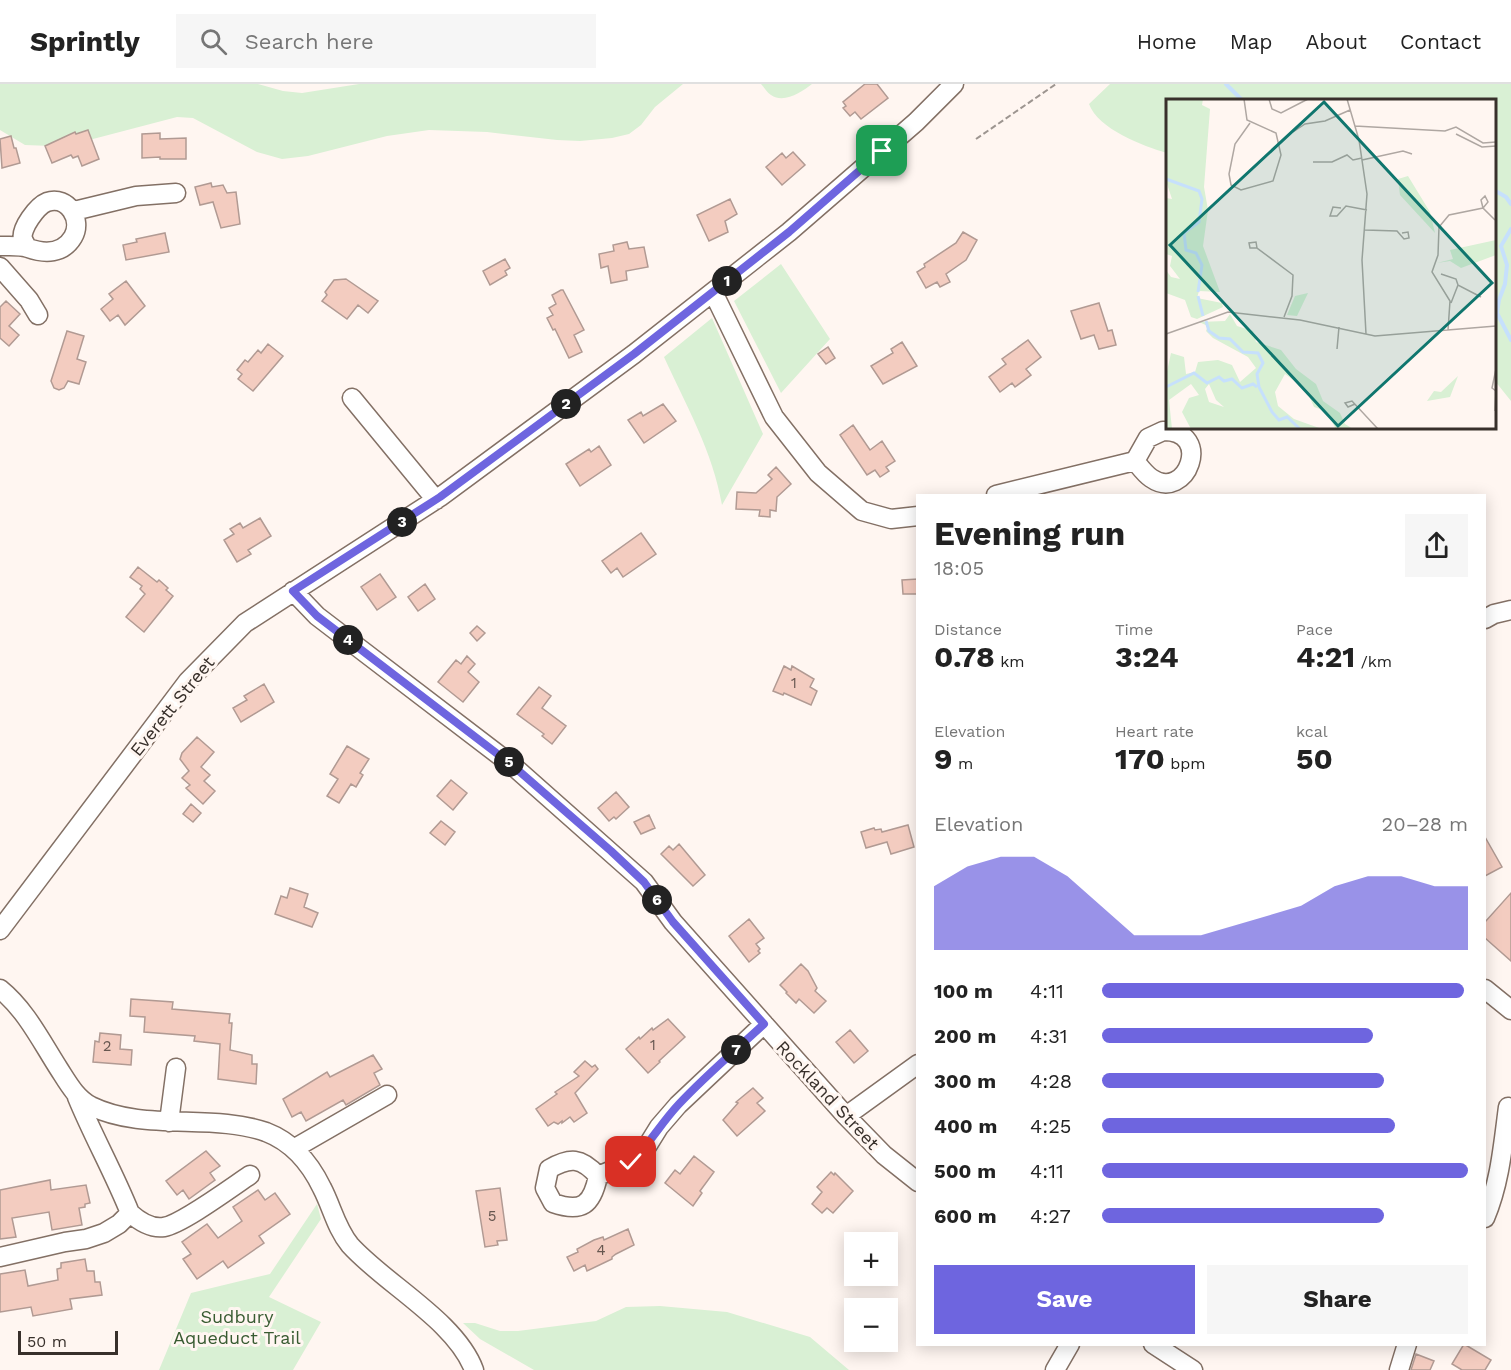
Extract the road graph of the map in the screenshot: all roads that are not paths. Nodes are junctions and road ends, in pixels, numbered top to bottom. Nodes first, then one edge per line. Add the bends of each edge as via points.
1 (954, 84) edge
2 (176, 193) dead end
3 (74, 211) junction
4 (0, 246) edge
5 (27, 247) junction
6 (0, 267) edge
7 (713, 292) junction
8 (38, 315) dead end
9 (352, 398) dead end
10 (1135, 461) dead end
11 (1000, 494) edge
12 (435, 500) junction
13 (916, 516) edge
14 (293, 591) junction
15 (1511, 610) edge
16 (1486, 618) edge
17 (0, 930) edge
18 (0, 989) edge
19 (1486, 990) edge
20 (1511, 1010) edge
21 (764, 1024) junction
22 (916, 1065) edge
23 (176, 1068) dead end
24 (387, 1095) dead end
25 (77, 1097) junction
26 (1508, 1107) dead end
27 (846, 1116) junction
28 (169, 1122) junction
29 (295, 1148) junction
30 (250, 1175) dead end
31 (598, 1176) dead end
32 (916, 1180) edge
33 (130, 1213) junction
34 (1486, 1216) edge
35 (0, 1257) edge
36 (1069, 1346) edge
37 (1156, 1346) edge
38 (1406, 1346) edge
39 (474, 1370) edge
40 (1054, 1370) edge
41 (1192, 1370) edge
42 (1399, 1370) edge

1 - 7 street, Everett Street via 789,232
2 - 3 street via 136,196
3 - 5 street via 77,227 63,248 34,252
3 - 5 street via 58,202 42,206 24,227 22,238
4 - 5 street
6 - 8 street
7 - 12 street, Everett Street
7 - 13 street via 774,417 818,473 862,511 891,519
9 - 12 street
10 - 11 street
12 - 14 street, Everett Street
14 - 17 street, Everett Street via 245,623 188,681
14 - 21 street, Rockland Street via 317,616 512,765 611,851 644,882 673,922
15 - 16 street
18 - 25 street via 30,1022
19 - 20 street
21 - 27 street, Rockland Street
21 - 31 street via 678,1105 631,1162
22 - 27 street
23 - 28 street
24 - 29 street
25 - 28 street via 115,1114
25 - 33 street
26 - 34 street via 1501,1162
27 - 32 street, Rockland Street
28 - 29 street via 229,1123 266,1132
29 - 39 street via 322,1188 333,1218 349,1244 435,1319 456,1341
30 - 33 street via 165,1227 150,1226
33 - 35 street via 104,1233
36 - 40 street
37 - 41 street
38 - 42 street

